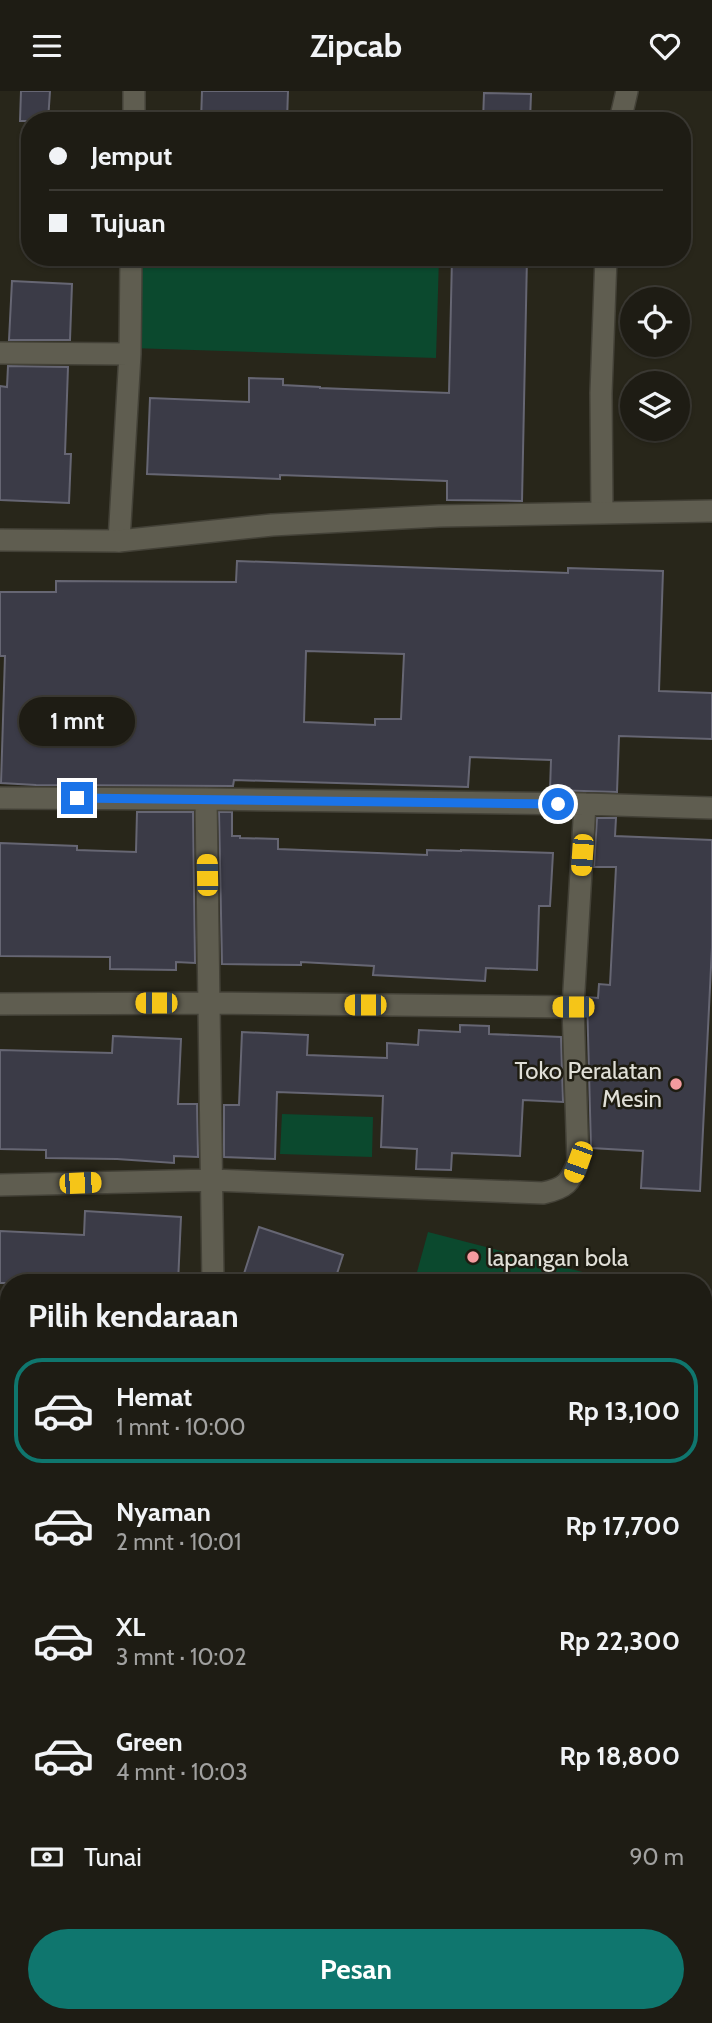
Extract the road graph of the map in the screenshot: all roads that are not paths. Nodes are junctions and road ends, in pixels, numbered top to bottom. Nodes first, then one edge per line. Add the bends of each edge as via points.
1 (134, 91) edge
2 (626, 91) edge
3 (134, 112) edge
4 (622, 112) edge
5 (131, 266) edge
6 (606, 266) edge
7 (0, 353) edge
8 (130, 354) junction
9 (712, 510) edge
10 (602, 512) junction
11 (0, 540) edge
12 (119, 541) junction
13 (0, 798) edge
14 (206, 799) junction
15 (585, 804) junction
16 (712, 808) edge
17 (208, 1003) junction
18 (0, 1004) edge
19 (573, 1007) junction
20 (212, 1180) junction
21 (0, 1185) edge
22 (213, 1274) edge

1 - 3 street
2 - 4 street
5 - 8 street
6 - 10 street
7 - 8 street
8 - 12 street
9 - 10 street
10 - 12 street via 272,525
11 - 12 street
13 - 14 street
14 - 15 street
14 - 17 street
15 - 16 street
15 - 19 street
17 - 18 street
17 - 19 street
17 - 20 street
19 - 20 street via 578,1162 571,1179 560,1189 543,1193
20 - 21 street
20 - 22 street

